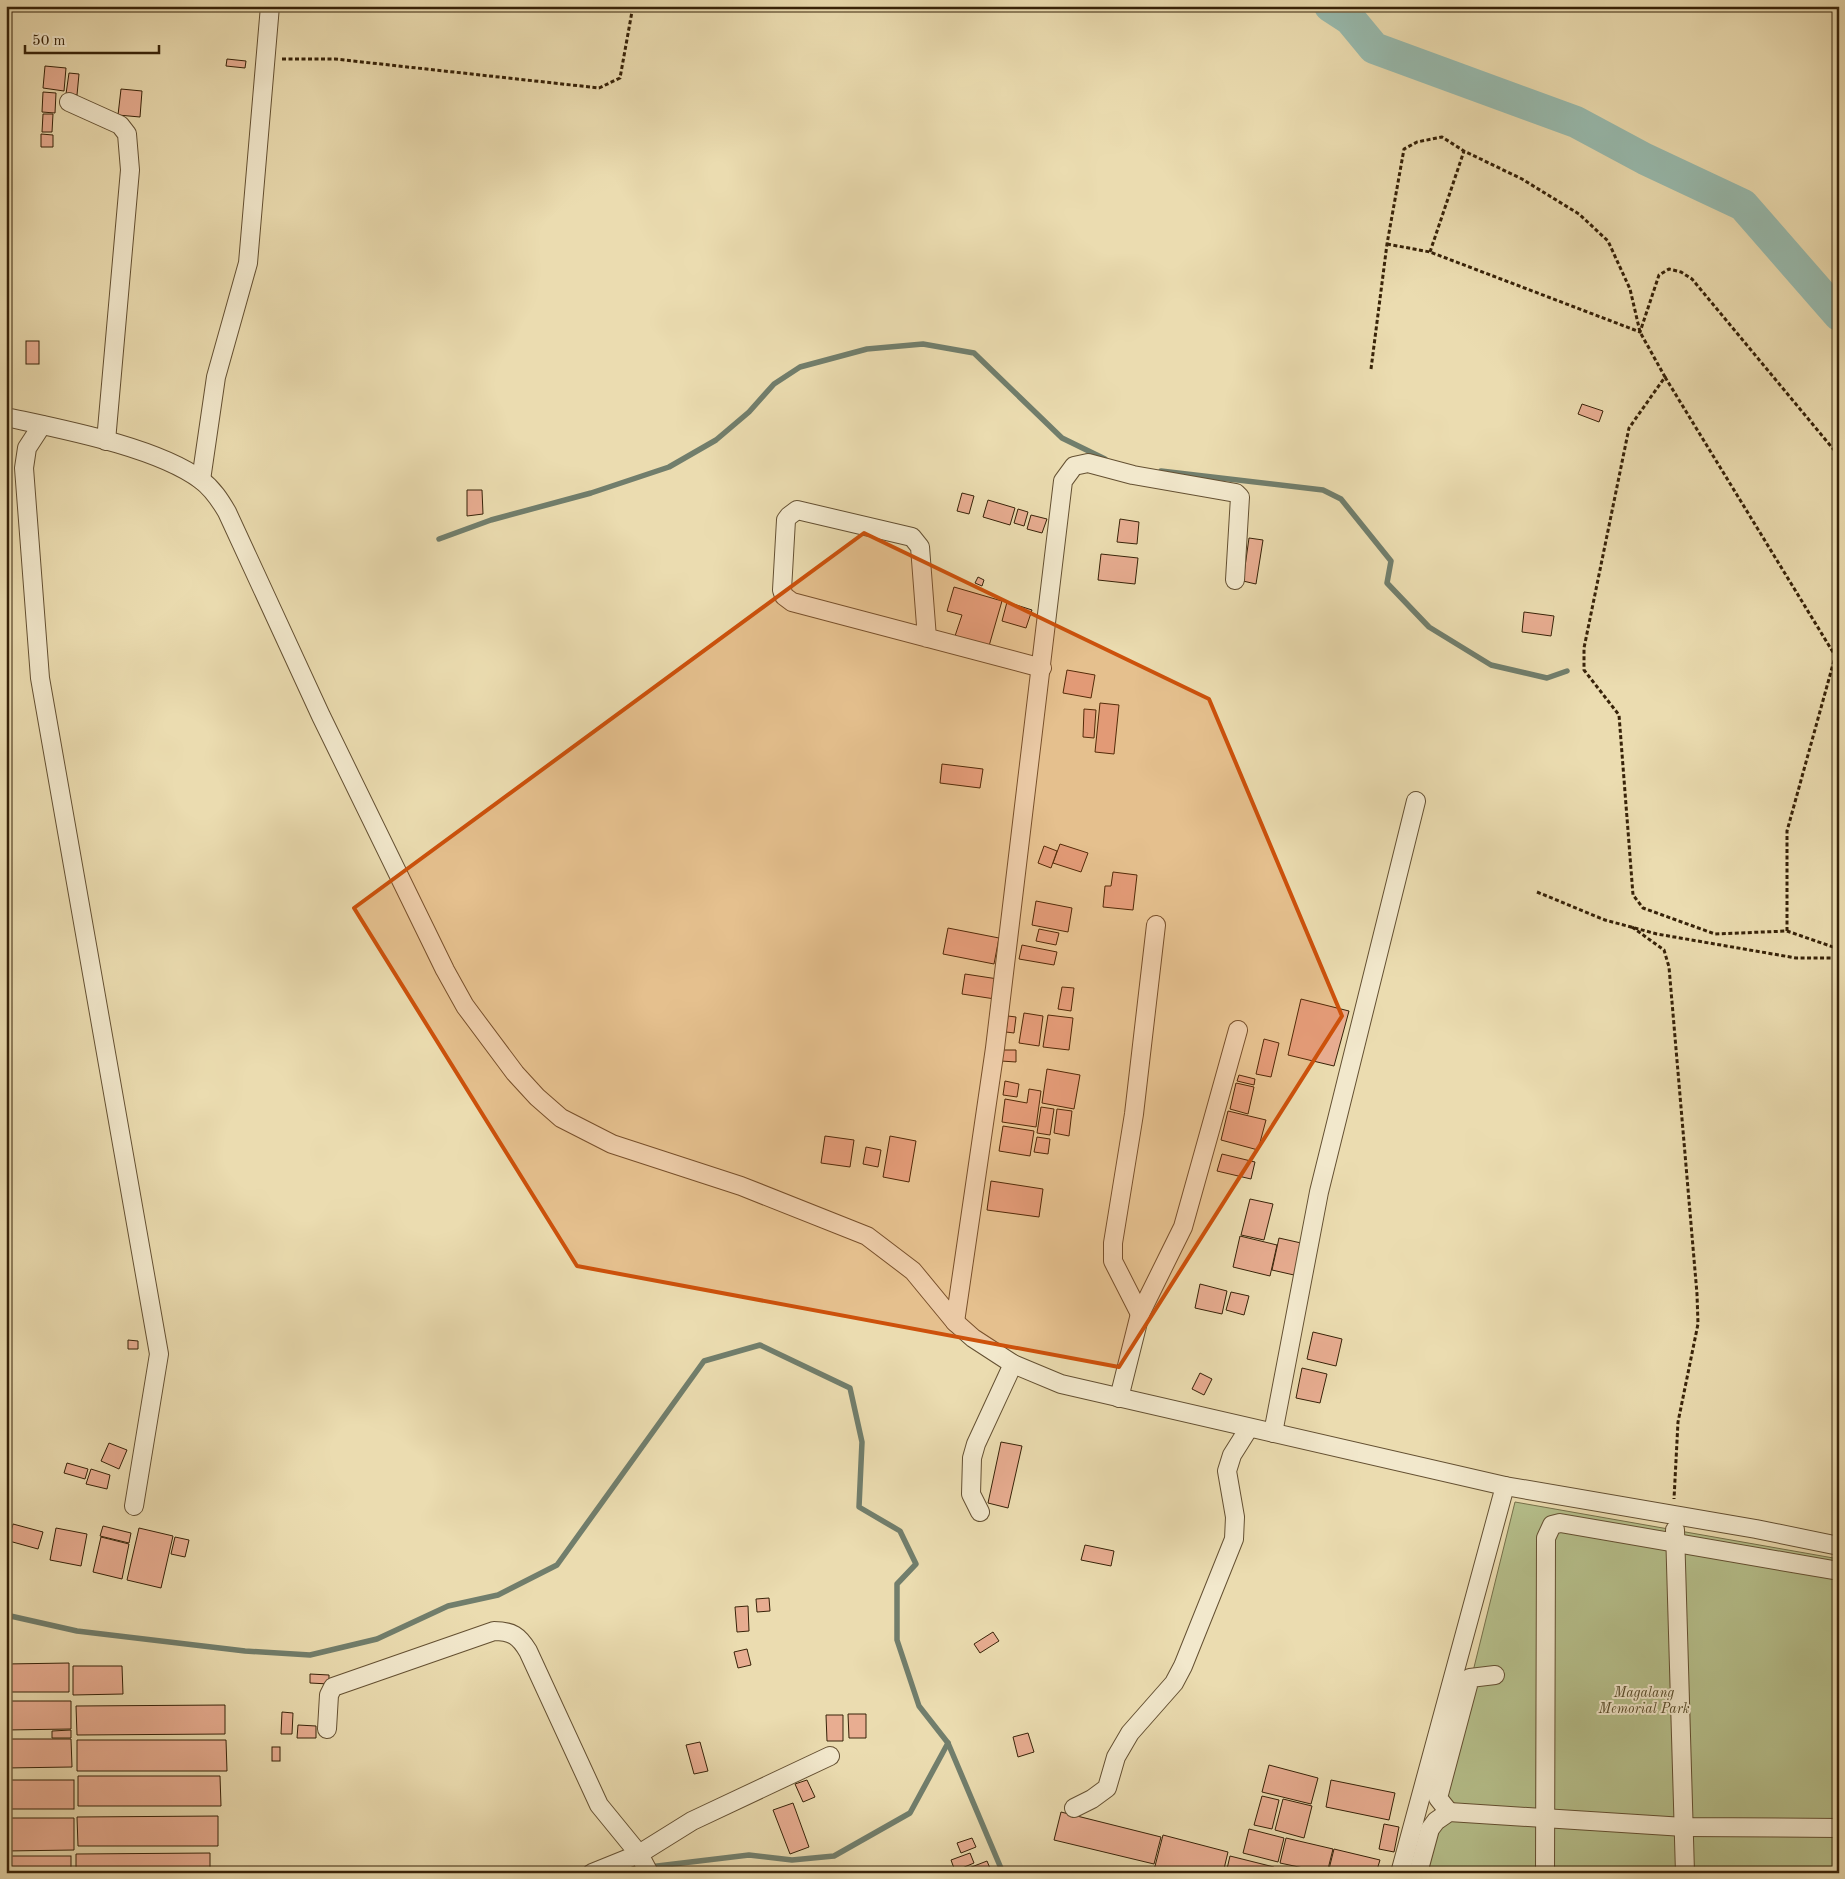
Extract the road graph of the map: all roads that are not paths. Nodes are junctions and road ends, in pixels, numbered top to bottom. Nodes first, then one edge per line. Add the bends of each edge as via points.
1 (270, 6) edge
2 (69, 102) dead end
3 (6, 417) edge
4 (42, 425) junction
5 (106, 441) junction
6 (201, 480) junction
7 (1235, 580) dead end
8 (927, 638) junction
9 (1042, 668) junction
10 (1416, 802) dead end
11 (1156, 925) dead end
12 (1238, 1030) dead end
13 (1140, 1314) junction
14 (955, 1322) junction
15 (1013, 1364) junction
16 (1119, 1398) junction
17 (1249, 1428) junction
18 (1272, 1433) junction
19 (1505, 1486) junction
20 (134, 1506) dead end
21 (980, 1512) dead end
22 (1675, 1515) junction
23 (1676, 1542) junction
24 (1839, 1546) edge
25 (1839, 1571) edge
26 (1495, 1675) dead end
27 (328, 1729) dead end
28 (830, 1756) dead end
29 (1074, 1808) dead end
30 (1449, 1812) junction
31 (1546, 1819) junction
32 (1684, 1827) junction
33 (1839, 1828) edge
34 (639, 1854) junction
35 (592, 1873) edge
36 (648, 1873) edge
37 (1400, 1873) edge
38 (1418, 1873) edge
39 (1545, 1873) edge
40 (1685, 1873) edge

1 - 6 street via 248,263 216,376
2 - 5 street via 120,125 127,134 130,170
3 - 4 street
4 - 5 street
4 - 20 street via 27,448 24,468 40,678 159,1354
5 - 6 street via 158,459
6 - 14 street via 216,494 227,512 321,716 445,970 470,1013 532,1091 561,1118 612,1144 741,1186 867,1236 913,1271
7 - 9 street via 1240,497 1236,493 1133,475 1088,463 1074,466 1063,481
8 - 8 street via 787,600 782,590 786,520 789,516 797,510 912,537 920,547
8 - 9 street
9 - 14 street via 995,1048
10 - 18 street via 1319,1192
11 - 13 street via 1134,1114 1113,1243 1116,1270
12 - 13 street via 1183,1227
13 - 16 street
14 - 15 street via 972,1338
15 - 16 street via 1062,1384
15 - 21 street via 972,1458 970,1494
16 - 17 street
17 - 18 street
17 - 29 street via 1227,1471 1235,1517 1234,1539 1183,1666 1174,1682 1130,1733 1116,1757 1107,1788
18 - 19 street
19 - 22 street
19 - 37 street
22 - 23 street
22 - 24 street
23 - 25 street
23 - 31 street via 1560,1523 1552,1526 1546,1538
23 - 32 street
26 - 30 street via 1470,1678 1438,1798
27 - 34 street via 328,1695 333,1687 494,1631 514,1633 528,1651 600,1805
28 - 34 street via 692,1821
30 - 31 street
30 - 38 street via 1430,1829
31 - 32 street
31 - 39 street
32 - 33 street
32 - 40 street
34 - 35 street
34 - 36 street

